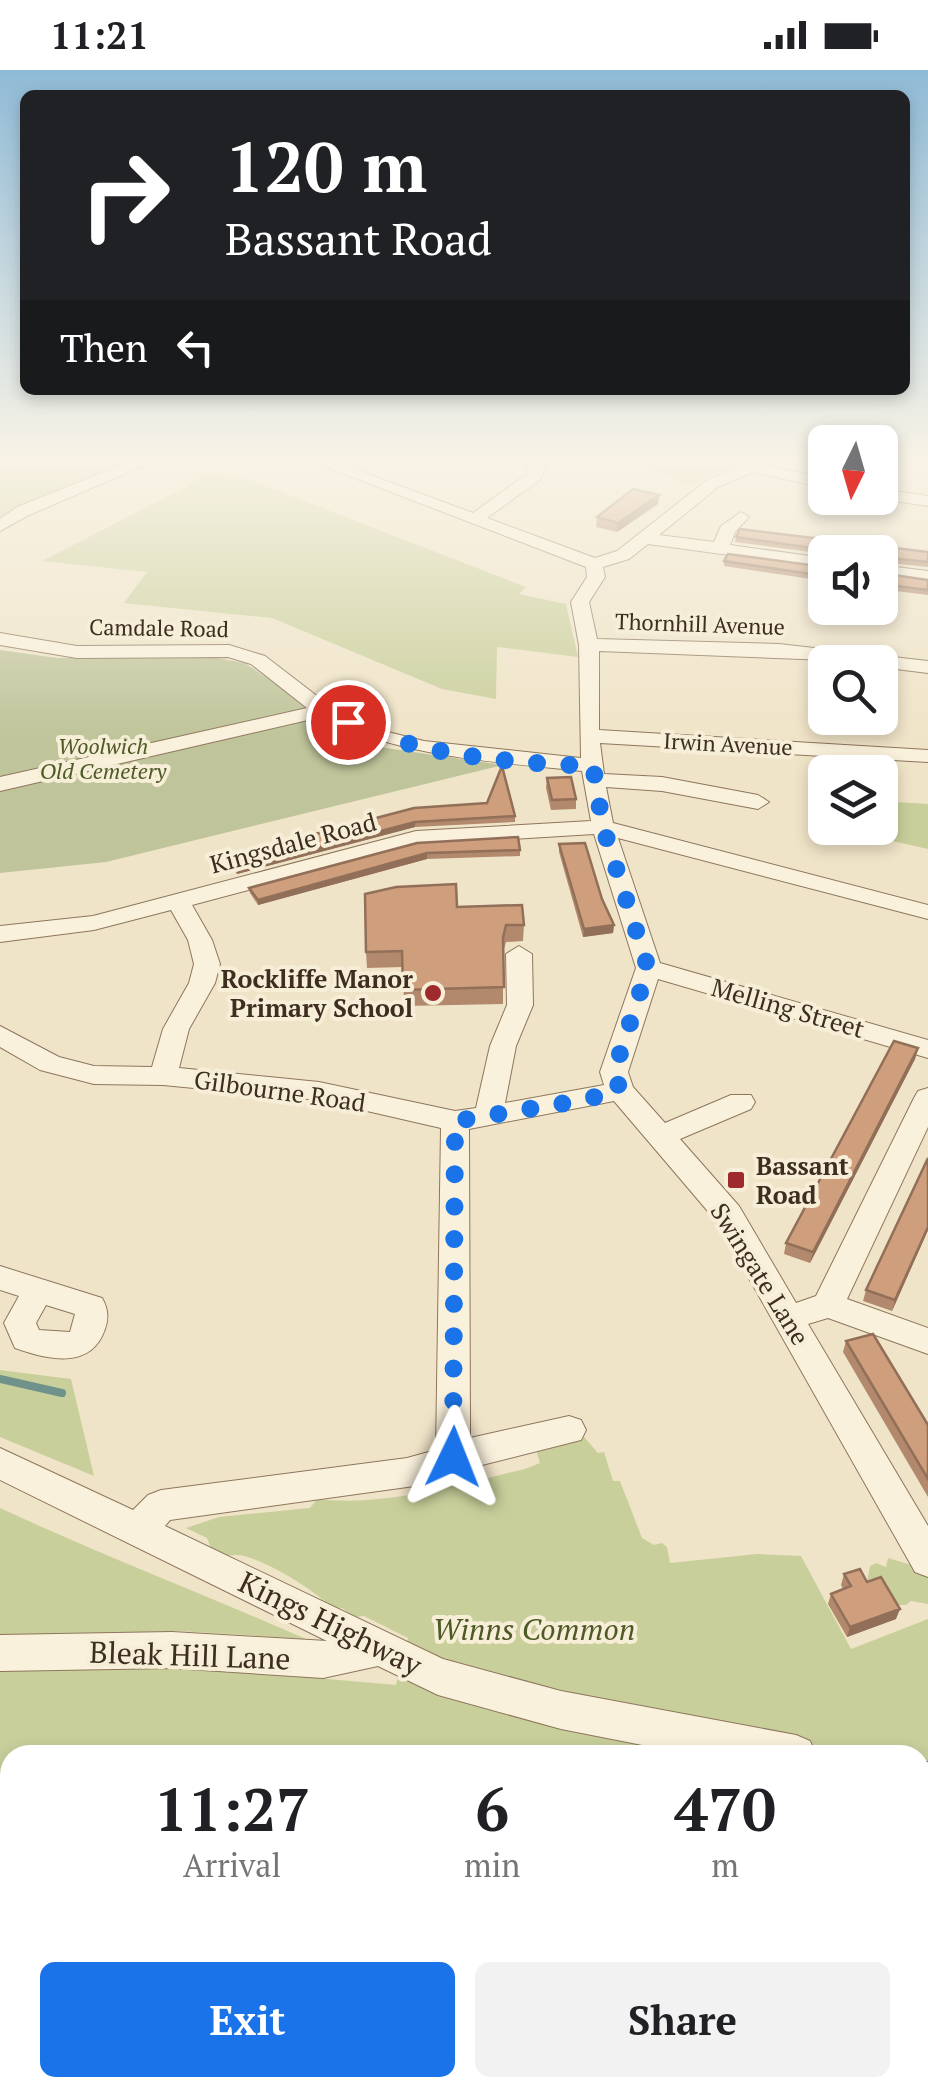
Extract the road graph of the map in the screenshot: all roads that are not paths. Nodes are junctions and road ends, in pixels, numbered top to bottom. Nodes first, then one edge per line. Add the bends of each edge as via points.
1 (561, 552) edge
2 (628, 552) edge
3 (745, 552) edge
4 (808, 561) edge
5 (594, 564) junction
6 (898, 572) edge
7 (928, 576) edge
8 (589, 645) junction
9 (5, 649) edge
10 (928, 668) edge
11 (323, 710) junction
12 (589, 736) junction
13 (928, 756) edge
14 (594, 773) junction
15 (0, 784) edge
16 (758, 802) dead end
17 (603, 827) junction
18 (178, 902) junction
19 (928, 912) edge
20 (0, 934) edge
21 (519, 954) dead end
22 (648, 968) junction
23 (0, 1035) edge
24 (928, 1049) edge
25 (163, 1076) junction
26 (620, 1090) junction
27 (928, 1098) edge
28 (740, 1100) dead end
29 (488, 1116) junction
30 (455, 1121) junction
31 (661, 1136) junction
32 (0, 1278) edge
33 (39, 1290) dead end
34 (828, 1304) junction
35 (789, 1318) junction
36 (928, 1341) edge
37 (569, 1430) dead end
38 (453, 1457) junction
39 (0, 1464) edge
40 (136, 1531) junction
41 (928, 1560) edge
42 (378, 1648) junction
43 (0, 1653) edge
44 (746, 1745) edge

1 - 5 street
2 - 5 street
3 - 4 street
5 - 8 street via 596,578 580,602
6 - 7 street
8 - 10 street, Thornhill Avenue via 779,650
8 - 12 street
9 - 11 street, Camdale Road via 229,650 258,660
11 - 14 street, Camdale Road via 373,734 424,747
11 - 15 street
12 - 13 street, Irwin Avenue
12 - 14 street
14 - 16 street, Camdale Road
14 - 17 street
17 - 18 street, Kingsdale Road via 416,838
17 - 19 street, Kingsdale Road
17 - 22 street
18 - 20 street, Kingsdale Road via 94,923
18 - 25 street, Gilbourne Road via 207,964 176,1029
21 - 29 street via 520,1005
22 - 24 street, Melling Street
22 - 26 street via 614,1072
23 - 25 street, Gilbourne Road via 50,1064 94,1075
25 - 30 street, Gilbourne Road via 319,1091
26 - 29 street
26 - 31 street, Swingate Lane
27 - 34 street
28 - 31 street
29 - 30 street
30 - 38 street
31 - 35 street, Swingate Lane via 728,1214
32 - 33 street
34 - 35 street
34 - 36 street
35 - 41 street, Swingate Lane
37 - 38 street
38 - 40 street via 407,1473 160,1506
39 - 40 street, Kings Highway
40 - 42 street, Kings Highway
42 - 43 street, Bleak Hill Lane via 323,1660 172,1650
42 - 44 street, Kings Highway via 500,1696

